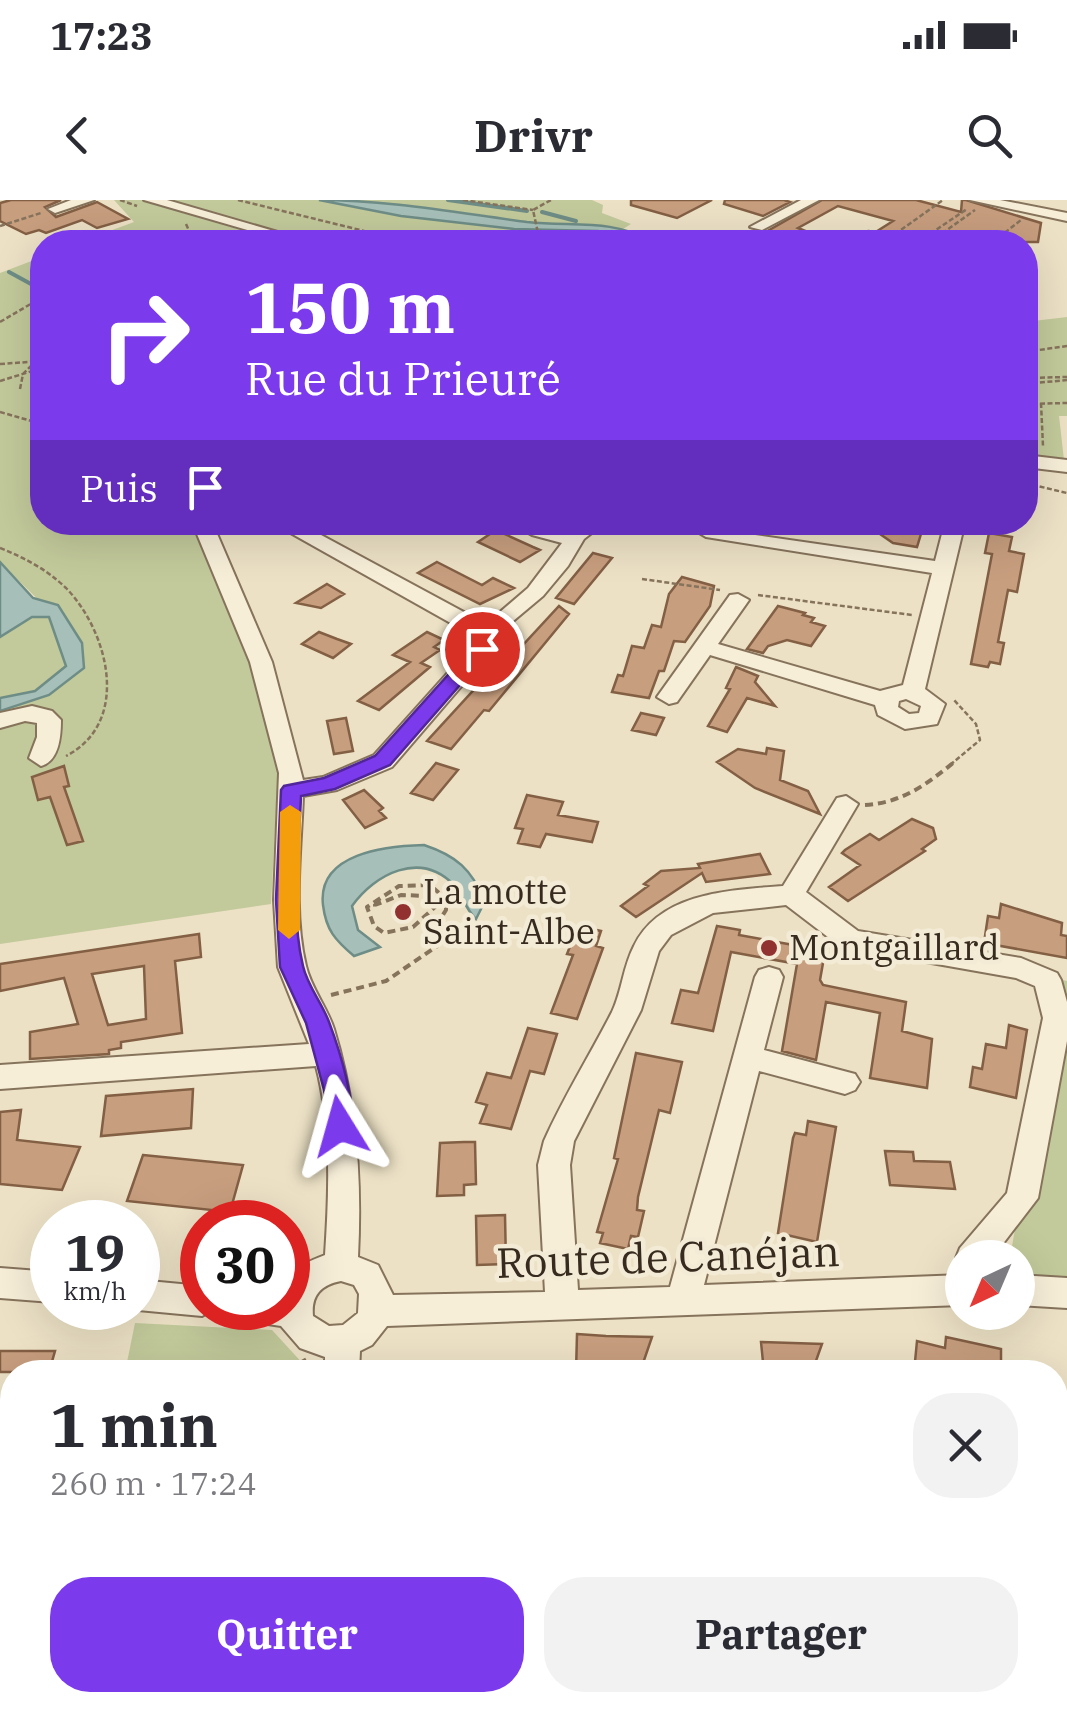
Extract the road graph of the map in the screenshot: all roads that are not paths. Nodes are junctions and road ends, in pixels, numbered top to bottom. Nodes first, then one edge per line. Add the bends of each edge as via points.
1 (86, 200) edge
2 (151, 200) edge
3 (812, 200) edge
4 (981, 201) edge
5 (55, 209) road end
6 (1067, 217) edge
7 (756, 226) dead end
8 (260, 230) edge
9 (1038, 456) edge
10 (1067, 466) edge
11 (215, 535) edge
12 (305, 535) edge
13 (548, 535) edge
14 (578, 535) edge
15 (764, 535) edge
16 (952, 535) edge
17 (574, 538) junction
18 (943, 569) junction
19 (740, 605) road end
20 (483, 634) junction
21 (705, 647) junction
22 (679, 694) dead end
23 (0, 720) edge
24 (51, 758) road end
25 (291, 790) junction
26 (846, 804) road end
27 (791, 895) junction
28 (769, 976) dead end
29 (326, 1054) junction
30 (748, 1057) junction
31 (0, 1077) edge
32 (845, 1082) dead end
33 (987, 1240) edge
34 (341, 1266) junction
35 (310, 1278) edge
36 (0, 1282) edge
37 (30, 1285) edge
38 (945, 1291) edge
39 (1035, 1291) edge
40 (1067, 1293) edge
41 (683, 1301) junction
42 (562, 1306) junction
43 (378, 1310) junction
44 (303, 1330) edge
45 (342, 1357) edge

1 - 5 street
2 - 8 street
3 - 7 street
4 - 6 street
9 - 10 street
11 - 25 street via 261,662
12 - 20 street
13 - 17 street
14 - 17 street
15 - 18 street
16 - 18 street
17 - 20 street via 506,622
18 - 21 street via 915,684 934,710 922,722 890,715 885,700
19 - 21 street
20 - 25 street via 482,649 382,761 328,784
21 - 22 street
23 - 24 street via 44,714
25 - 29 street via 286,900 292,967
26 - 27 street
27 - 33 street via 852,940 1020,968 1047,980 1057,1018 1022,1198
27 - 42 street via 680,914 650,942 632,1000 559,1141 554,1165
28 - 30 street
29 - 31 street
29 - 34 street via 344,1180
30 - 32 street
30 - 41 street
34 - 35 street
34 - 43 street via 366,1275
36 - 37 street
38 - 41 street, Route de Canéjan
39 - 40 street
41 - 42 street, Route de Canéjan
42 - 43 street, Route de Canéjan
43 - 45 street
44 - 45 street

